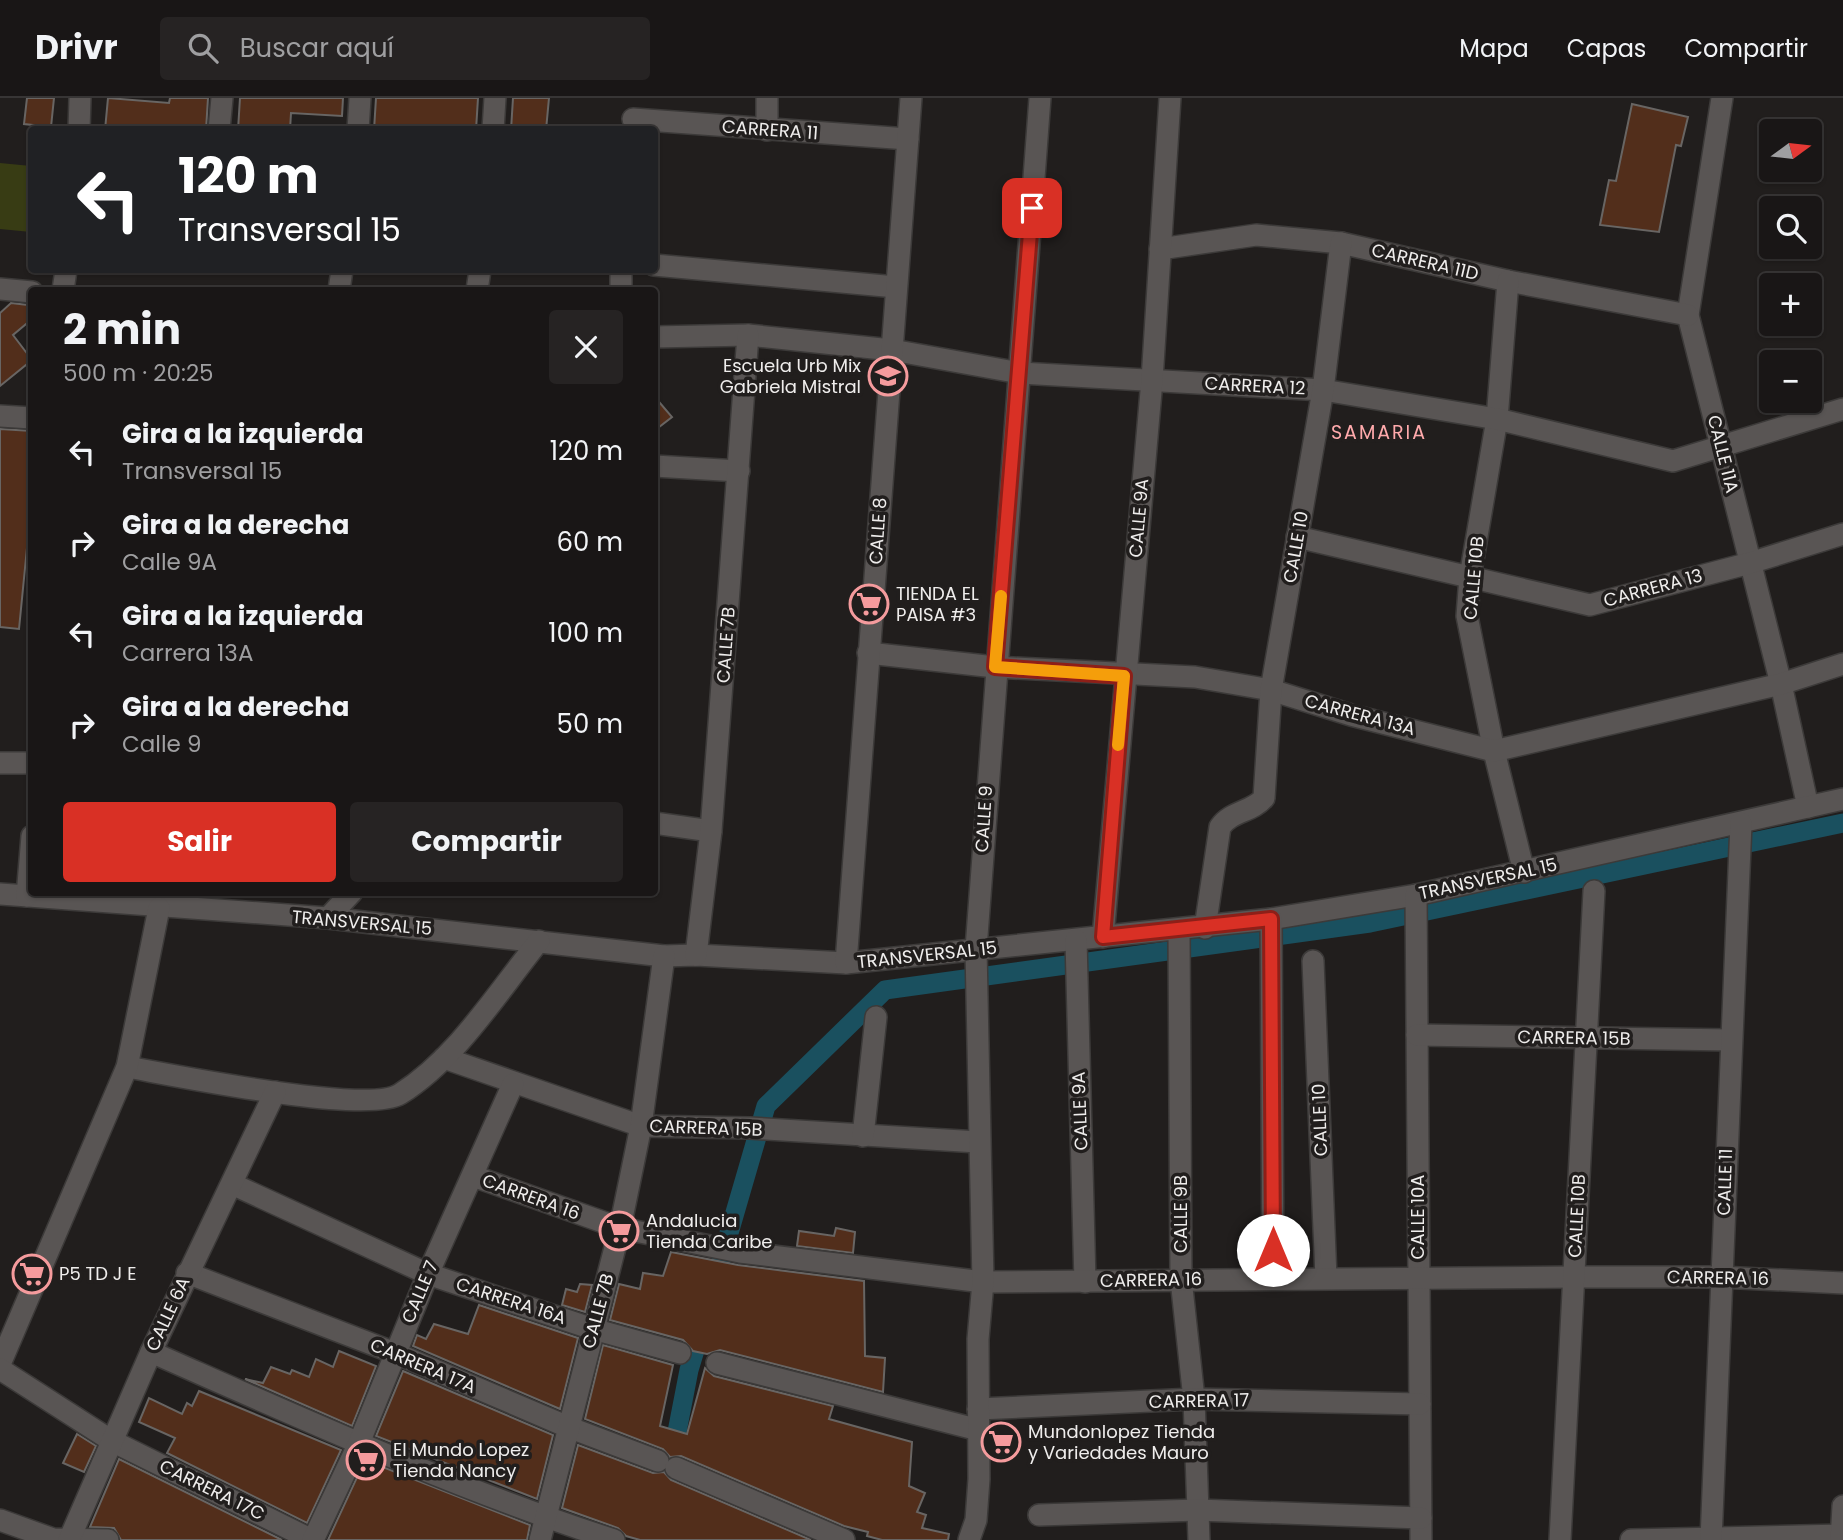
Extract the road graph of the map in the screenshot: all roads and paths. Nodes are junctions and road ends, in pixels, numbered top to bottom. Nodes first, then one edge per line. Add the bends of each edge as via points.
1 (80, 98) edge
2 (222, 98) edge
3 (360, 98) edge
4 (495, 98) edge
5 (767, 98) edge
6 (911, 98) edge
7 (1040, 98) edge
8 (1170, 98) edge
9 (1722, 98) edge
10 (633, 116) edge
11 (79, 126) edge
12 (219, 126) edge
13 (358, 126) edge
14 (493, 126) edge
15 (767, 130) junction
16 (908, 139) junction
17 (1341, 243) junction
18 (1160, 248) junction
19 (658, 265) edge
20 (1508, 281) junction
21 (896, 287) junction
22 (0, 289) edge
23 (28, 292) edge
24 (1688, 315) junction
25 (748, 335) junction
26 (658, 337) edge
27 (892, 350) junction
28 (1020, 373) junction
29 (1152, 380) junction
30 (1323, 390) junction
31 (1843, 409) edge
32 (0, 416) edge
33 (28, 418) edge
34 (1497, 419) junction
35 (1721, 446) junction
36 (658, 466) edge
37 (739, 471) junction
38 (1843, 534) edge
39 (1297, 537) junction
40 (1750, 563) junction
41 (1470, 577) junction
42 (868, 653) junction
43 (1843, 664) edge
44 (995, 667) junction
45 (1124, 676) junction
46 (1781, 684) junction
47 (1271, 690) junction
48 (1494, 751) junction
49 (0, 763) edge
50 (28, 763) edge
51 (1843, 799) edge
52 (1808, 807) junction
53 (658, 824) edge
54 (711, 831) junction
55 (1741, 839) junction
56 (1524, 872) junction
57 (28, 884) edge
58 (1594, 891) dead end
59 (0, 894) edge
60 (27, 896) junction
61 (348, 896) edge
62 (1416, 906) junction
63 (159, 908) junction
64 (328, 918) junction
65 (1205, 928) junction
66 (1271, 931) junction
67 (1103, 937) junction
68 (539, 941) junction
69 (1179, 942) junction
70 (1076, 948) junction
71 (696, 955) junction
72 (664, 956) junction
73 (975, 956) junction
74 (1313, 961) dead end
75 (846, 963) junction
76 (876, 1017) dead end
77 (1417, 1035) junction
78 (1586, 1038) junction
79 (1731, 1040) junction
80 (444, 1058) junction
81 (127, 1067) junction
82 (513, 1084) junction
83 (275, 1092) junction
84 (641, 1126) junction
85 (863, 1136) junction
86 (978, 1142) junction
87 (472, 1176) junction
88 (232, 1184) junction
89 (620, 1228) junction
90 (187, 1273) junction
91 (428, 1274) junction
92 (1574, 1277) junction
93 (1720, 1277) junction
94 (1273, 1278) junction
95 (1326, 1278) junction
96 (1181, 1279) junction
97 (1418, 1280) junction
98 (983, 1282) junction
99 (1085, 1282) junction
100 (1843, 1283) edge
101 (593, 1329) junction
102 (150, 1352) junction
103 (395, 1353) junction
104 (680, 1353) dead end
105 (717, 1363) dead end
106 (0, 1367) edge
107 (1194, 1399) junction
108 (1420, 1404) junction
109 (978, 1419) junction
110 (568, 1427) junction
111 (111, 1441) junction
112 (359, 1443) junction
113 (1843, 1506) edge
114 (1198, 1510) junction
115 (1039, 1515) dead end
116 (546, 1518) junction
117 (1421, 1518) junction
118 (0, 1520) edge
119 (1842, 1537) edge
120 (1711, 1538) edge
121 (69, 1539) edge
122 (108, 1540) edge
123 (312, 1540) edge
124 (540, 1540) edge
125 (614, 1540) edge
126 (844, 1540) edge
127 (970, 1540) edge
128 (1199, 1540) edge
129 (1421, 1540) edge
130 (1560, 1540) edge
131 (1631, 1540) edge

1 - 11 street
2 - 12 street
3 - 13 street
4 - 14 street
5 - 15 street
6 - 16 street, CALLE 8
7 - 28 street, CALLE 9
8 - 18 street, CALLE 9A
9 - 24 street, CALLE 11A
10 - 15 street, CARRERA 11
15 - 16 street, CARRERA 11
16 - 21 street, CALLE 8
17 - 18 street, CARRERA 11D via 1256,235
17 - 20 street, CARRERA 11D
17 - 30 street, CALLE 10
18 - 29 street, CALLE 9A
19 - 21 street
20 - 24 street, CARRERA 11D
20 - 34 street, CALLE 10B
21 - 27 street, CALLE 8
22 - 23 street
24 - 35 street, CALLE 11A
25 - 26 street, CARRERA 12
25 - 27 street, CARRERA 12
25 - 37 street, CALLE 7B
27 - 28 street, CARRERA 12
27 - 42 street, CALLE 8
28 - 29 street, CARRERA 12
28 - 44 street, CALLE 9
29 - 30 street, CARRERA 12
29 - 45 street, CALLE 9A
30 - 34 street, CARRERA 12
30 - 39 street, CALLE 10
31 - 35 street, CARRERA 12
32 - 33 street
34 - 35 street, CARRERA 12 via 1659,460 1673,461
34 - 41 street, CALLE 10B
35 - 40 street, CALLE 11A
36 - 37 street
37 - 54 street, CALLE 7B
38 - 40 street, CARRERA 13
39 - 41 street, CARRERA 13
39 - 47 street, CALLE 10
40 - 41 street, CARRERA 13 via 1590,605
40 - 46 street, CALLE 11A
41 - 48 street, CALLE 10B via 1467,616
42 - 44 street, CARRERA 13A
42 - 75 street, CALLE 8
43 - 46 street, CARRERA 13A
44 - 45 street, CARRERA 13A
44 - 73 street, CALLE 9
45 - 47 street, CARRERA 13A via 1195,677
45 - 67 street, CALLE 9A
46 - 48 street, CARRERA 13A
46 - 52 street, CALLE 11A
47 - 48 street, CARRERA 13A
47 - 65 street, CALLE 10 via 1264,798 1226,818 1220,827
48 - 56 street, CALLE 10B
49 - 50 street
51 - 52 street, TRANSVERSAL 15
52 - 55 street, TRANSVERSAL 15
53 - 54 street
54 - 71 street, CALLE 7B
55 - 56 street, TRANSVERSAL 15
55 - 79 street, CALLE 11
56 - 62 street, TRANSVERSAL 15
57 - 60 street
58 - 78 street, CALLE 10B
59 - 60 street, TRANSVERSAL 15
60 - 63 street, TRANSVERSAL 15
61 - 64 street
62 - 66 street, TRANSVERSAL 15
62 - 77 street, CALLE 10A
63 - 64 street, TRANSVERSAL 15
63 - 81 street
64 - 68 street, TRANSVERSAL 15
65 - 66 street, TRANSVERSAL 15
65 - 69 street, TRANSVERSAL 15
66 - 94 street
67 - 69 street, TRANSVERSAL 15
67 - 70 street, TRANSVERSAL 15
68 - 72 street, TRANSVERSAL 15
68 - 80 street
69 - 96 street, CALLE 9B
70 - 73 street, TRANSVERSAL 15
70 - 99 street, CALLE 9A
71 - 72 street, TRANSVERSAL 15
71 - 75 street, TRANSVERSAL 15
72 - 84 street, CALLE 7B
73 - 75 street, TRANSVERSAL 15
73 - 86 street, CALLE 9
74 - 95 street, CALLE 10
76 - 85 street
77 - 78 street, CARRERA 15B
77 - 97 street, CALLE 10A
78 - 79 street, CARRERA 15B
78 - 92 street, CALLE 10B
79 - 93 street, CALLE 11
80 - 82 street, CARRERA 15B
80 - 83 street via 398,1096 370,1101
81 - 83 street
81 - 106 street
82 - 84 street, CARRERA 15B
82 - 87 street, CALLE 7
83 - 88 street, CALLE 6A
84 - 85 street, CARRERA 15B
84 - 89 street, CALLE 7B
85 - 86 street, CARRERA 15B
86 - 98 street, CALLE 9
87 - 89 street, CARRERA 16
87 - 91 street, CALLE 7
88 - 90 street, CALLE 6A
88 - 91 street, CARRERA 16A
89 - 98 street, CARRERA 16 via 740,1252
89 - 101 street, CALLE 7B
90 - 102 street, CALLE 6A
90 - 103 street, CARRERA 17A
91 - 101 street, CARRERA 16A
91 - 103 street, CALLE 7
92 - 93 street, CARRERA 16
92 - 97 street, CARRERA 16
92 - 130 street, CALLE 10B
93 - 100 street, CARRERA 16
93 - 120 street, CALLE 11
94 - 95 street, CARRERA 16
94 - 96 street, CARRERA 16
95 - 97 street, CARRERA 16
96 - 99 street, CARRERA 16
96 - 107 street, CALLE 9B
97 - 108 street, CALLE 10A
98 - 99 street, CARRERA 16
98 - 109 street, CALLE 9
101 - 104 street, CARRERA 16A
101 - 110 street, CALLE 7B
102 - 111 street, CALLE 6A
102 - 112 street
103 - 110 street, CARRERA 17A
103 - 112 street, CALLE 7
105 - 109 street
106 - 111 street, CARRERA 17C
107 - 108 street, CARRERA 17
107 - 109 street, CARRERA 17
107 - 114 street, CALLE 9B
108 - 117 street, CALLE 10A
109 - 127 street, CALLE 9 via 976,1520
110 - 116 street, CALLE 7B
110 - 126 street, CARRERA 17A
111 - 121 street, CALLE 6A
111 - 123 street, CARRERA 17C
112 - 116 street
112 - 123 street, CALLE 7
113 - 119 street
114 - 115 street
114 - 117 street
114 - 128 street, CALLE 9B
116 - 124 street, CALLE 7B
116 - 125 street
117 - 129 street, CALLE 10A
118 - 121 street via 40,1536
119 - 120 street
120 - 131 street
121 - 122 street

